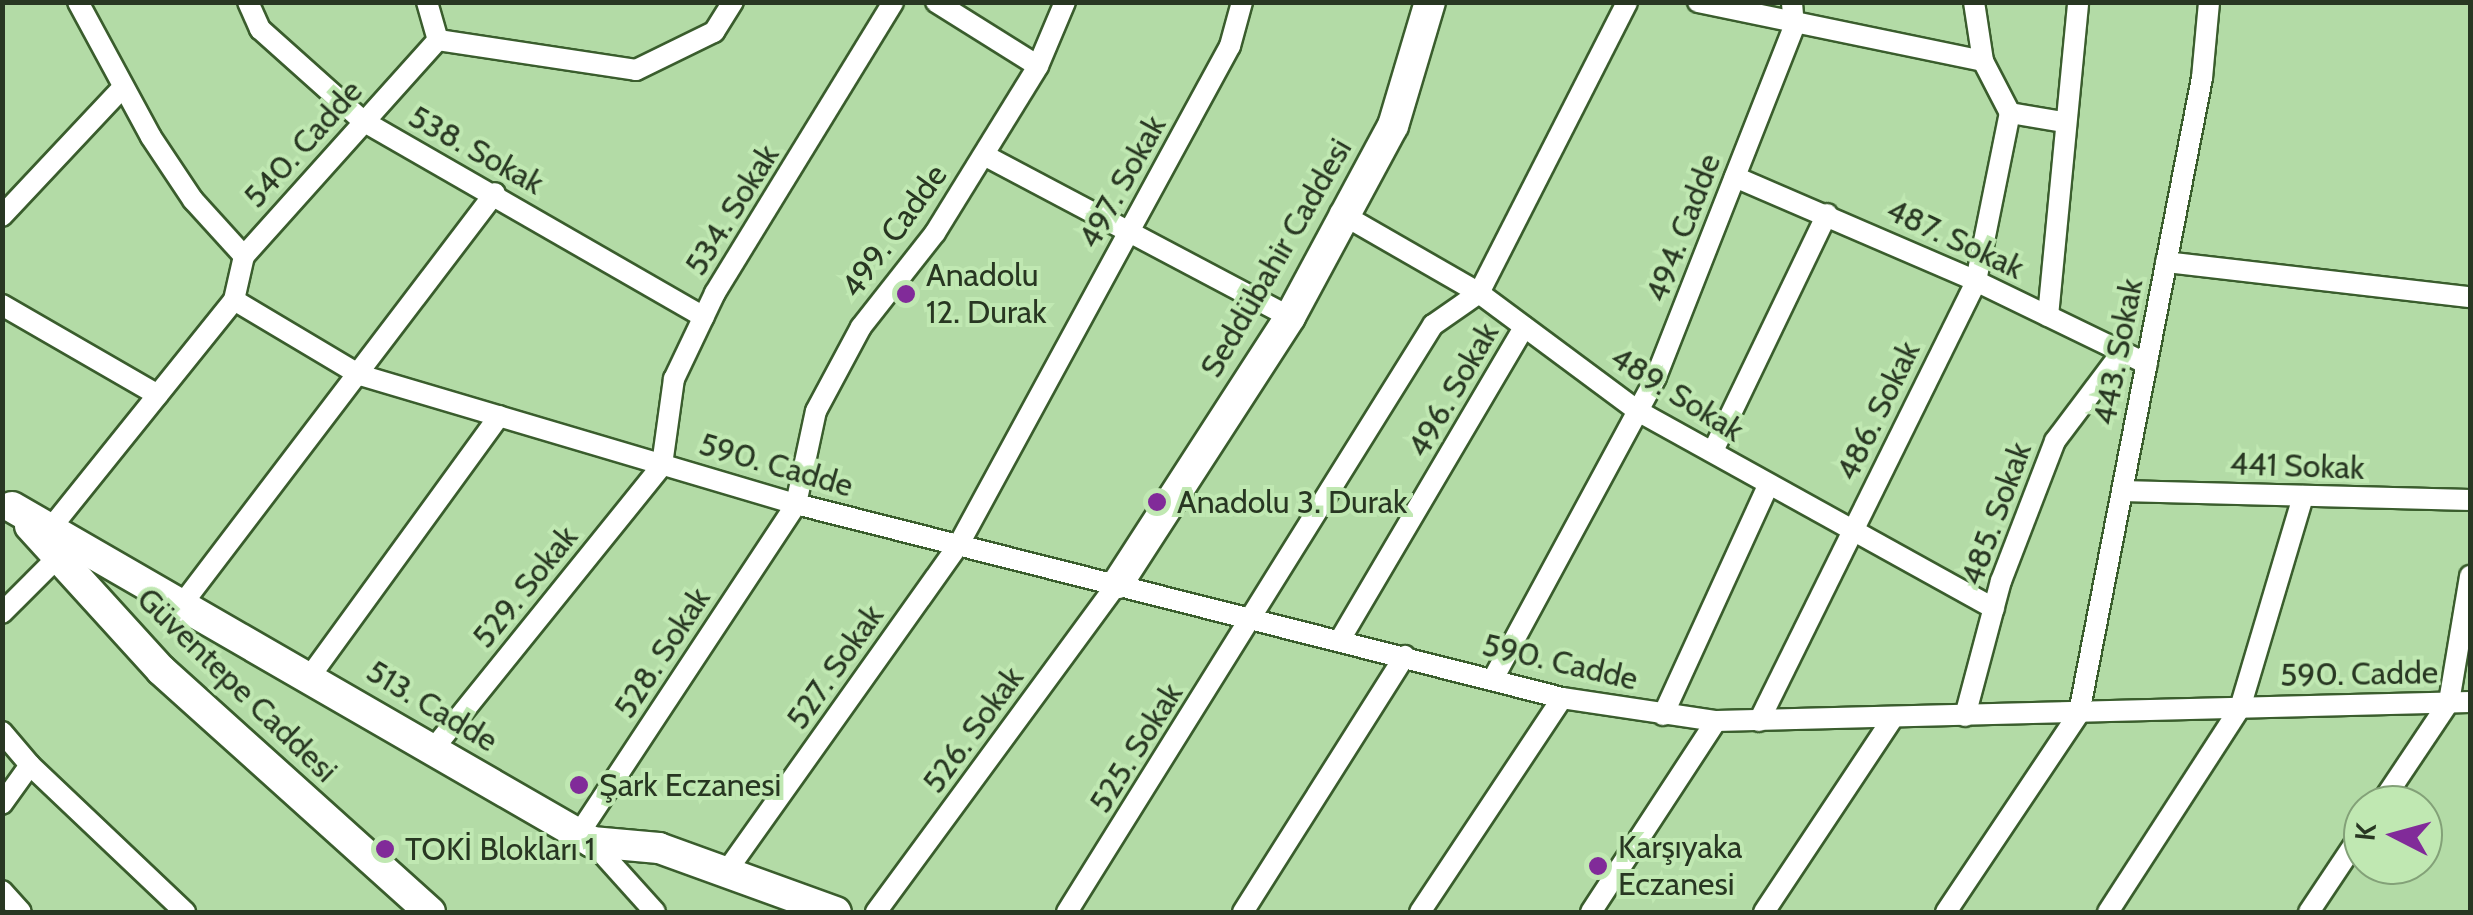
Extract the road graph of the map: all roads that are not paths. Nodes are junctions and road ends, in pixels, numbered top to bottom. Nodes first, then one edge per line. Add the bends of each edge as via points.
1 (78, 2) edge
2 (248, 2) edge
3 (426, 2) edge
4 (733, 2) edge
5 (893, 2) edge
6 (936, 2) edge
7 (1065, 2) edge
8 (1242, 2) edge
9 (1430, 2) edge
10 (1627, 2) edge
11 (1698, 2) edge
12 (1792, 2) edge
13 (1974, 2) edge
14 (2078, 2) edge
15 (2209, 2) edge
16 (1794, 26) junction
17 (438, 40) junction
18 (1983, 61) junction
19 (1038, 66) junction
20 (124, 86) junction
21 (2010, 113) junction
22 (362, 120) junction
23 (2063, 122) junction
24 (984, 155) junction
25 (1735, 177) junction
26 (495, 193) junction
27 (1340, 213) junction
28 (1828, 214) junction
29 (2, 216) edge
30 (1128, 234) junction
31 (244, 256) junction
32 (2166, 262) junction
33 (1976, 281) junction
34 (1479, 294) junction
35 (2470, 297) edge
36 (234, 300) junction
37 (2, 305) edge
38 (2048, 316) junction
39 (704, 317) junction
40 (1290, 317) junction
41 (1524, 327) junction
42 (2122, 352) junction
43 (2146, 364) junction
44 (360, 375) junction
45 (158, 395) junction
46 (1638, 412) junction
47 (499, 416) junction
48 (1713, 451) junction
49 (662, 464) junction
50 (1768, 488) junction
51 (2122, 491) junction
52 (2303, 496) junction
53 (2470, 500) edge
54 (7, 504) edge
55 (796, 504) junction
56 (1852, 533) junction
57 (54, 543) junction
58 (959, 544) junction
59 (2470, 576) edge
60 (1118, 583) junction
61 (183, 603) junction
62 (1994, 608) junction
63 (2, 613) edge
64 (1255, 616) junction
65 (1341, 638) junction
66 (1405, 656) junction
67 (311, 675) junction
68 (1493, 679) junction
69 (1562, 698) junction
70 (2449, 702) junction
71 (2470, 702) edge
72 (2240, 708) junction
73 (2079, 712) junction
74 (1663, 715) junction
75 (1965, 716) junction
76 (1892, 719) junction
77 (1716, 721) junction
78 (1759, 721) junction
79 (2, 732) edge
80 (434, 748) junction
81 (30, 765) junction
82 (2393, 785) edge
83 (2, 804) edge
84 (585, 838) junction
85 (2343, 862) edge
86 (726, 872) junction
87 (2, 890) edge
88 (22, 912) edge
89 (185, 912) edge
90 (430, 912) edge
91 (654, 912) edge
92 (836, 912) edge
93 (876, 912) edge
94 (1067, 912) edge
95 (1244, 912) edge
96 (1420, 912) edge
97 (1592, 912) edge
98 (1764, 912) edge
99 (1946, 912) edge
100 (2108, 912) edge
101 (2310, 912) edge

1 - 20 street
2 - 22 street, 538. Sokak via 260,29
3 - 17 street
4 - 17 street via 714,32 636,70
5 - 39 street, 534. Sokak
6 - 19 street
7 - 19 street, 499. Cadde
8 - 30 street, 497. Sokak via 1230,46
9 - 27 street, Seddübahir Caddesi via 1392,126
10 - 34 street
11 - 16 street
12 - 16 street, 494. Cadde
13 - 18 street
14 - 23 street
15 - 32 street, 443. Sokak
16 - 18 street
16 - 25 street, 494. Cadde
17 - 22 street, 540. Cadde
18 - 21 street
19 - 24 street, 499. Cadde
20 - 29 street
20 - 31 street via 193,200
21 - 23 street
21 - 33 street, 486. Sokak
22 - 26 street, 538. Sokak
22 - 31 street, 540. Cadde
23 - 38 street
24 - 30 street
24 - 55 street, 499. Cadde via 935,233 861,327 816,411
25 - 28 street, 487. Sokak
25 - 46 street, 494. Cadde
26 - 39 street, 538. Sokak
26 - 44 street
27 - 34 street, 489. Sokak
27 - 40 street, Seddübahir Caddesi
28 - 33 street, 487. Sokak
28 - 48 street
30 - 40 street
30 - 58 street, 497. Sokak
31 - 36 street, 540. Cadde
32 - 35 street
32 - 43 street, 443. Sokak
33 - 38 street, 487. Sokak
33 - 56 street, 486. Sokak
34 - 41 street, 489. Sokak
34 - 64 street, 525. Sokak via 1433,326
36 - 44 street, 590. Cadde
36 - 45 street
37 - 45 street
38 - 42 street, 487. Sokak
39 - 49 street, 534. Sokak via 674,379
40 - 60 street, Seddübahir Caddesi
41 - 46 street, 489. Sokak
41 - 65 street, 496. Sokak
42 - 43 street, 487. Sokak
42 - 62 street, 485. Sokak via 2055,441
43 - 51 street, 443. Sokak
44 - 47 street, 590. Cadde
44 - 61 street
45 - 57 street
46 - 48 street, 489. Sokak
46 - 68 street, 494. Cadde
47 - 49 street, 590. Cadde
47 - 67 street
48 - 50 street, 489. Sokak
49 - 55 street, 590. Cadde
49 - 80 street, 529. Sokak
50 - 56 street, 489. Sokak
50 - 74 street
51 - 52 street, 441 Sokak
51 - 73 street, 443. Sokak
52 - 53 street, 441 Sokak
52 - 72 street
54 - 57 street, 513. Cadde
55 - 58 street, 590. Cadde
55 - 84 street, 528. Sokak
56 - 62 street, 489. Sokak
56 - 78 street, 486. Sokak
57 - 61 street, 513. Cadde
57 - 63 street
57 - 90 street, Güventepe Caddesi via 162,670
58 - 60 street, 590. Cadde
58 - 86 street, 527. Sokak
59 - 70 street
60 - 64 street, 590. Cadde
60 - 93 street, 526. Sokak
61 - 67 street, 513. Cadde
62 - 75 street, 485. Sokak
64 - 65 street, 590. Cadde
64 - 94 street, 525. Sokak
65 - 66 street, 590. Cadde
66 - 68 street, 590. Cadde
66 - 95 street
67 - 80 street, 513. Cadde
68 - 69 street, 590. Cadde
69 - 74 street, 590. Cadde
69 - 96 street
70 - 71 street, 590. Cadde
70 - 72 street, 590. Cadde
70 - 82 street
72 - 73 street, 590. Cadde
72 - 100 street
73 - 75 street, 590. Cadde
73 - 99 street
74 - 77 street, 590. Cadde
75 - 76 street, 590. Cadde
76 - 78 street, 590. Cadde
76 - 98 street
77 - 78 street, 590. Cadde
77 - 97 street
79 - 81 street
80 - 84 street, 513. Cadde
81 - 83 street
81 - 89 street
84 - 86 street, 513. Cadde via 659,848
84 - 91 street
85 - 101 street
86 - 92 street, 513. Cadde
87 - 88 street

